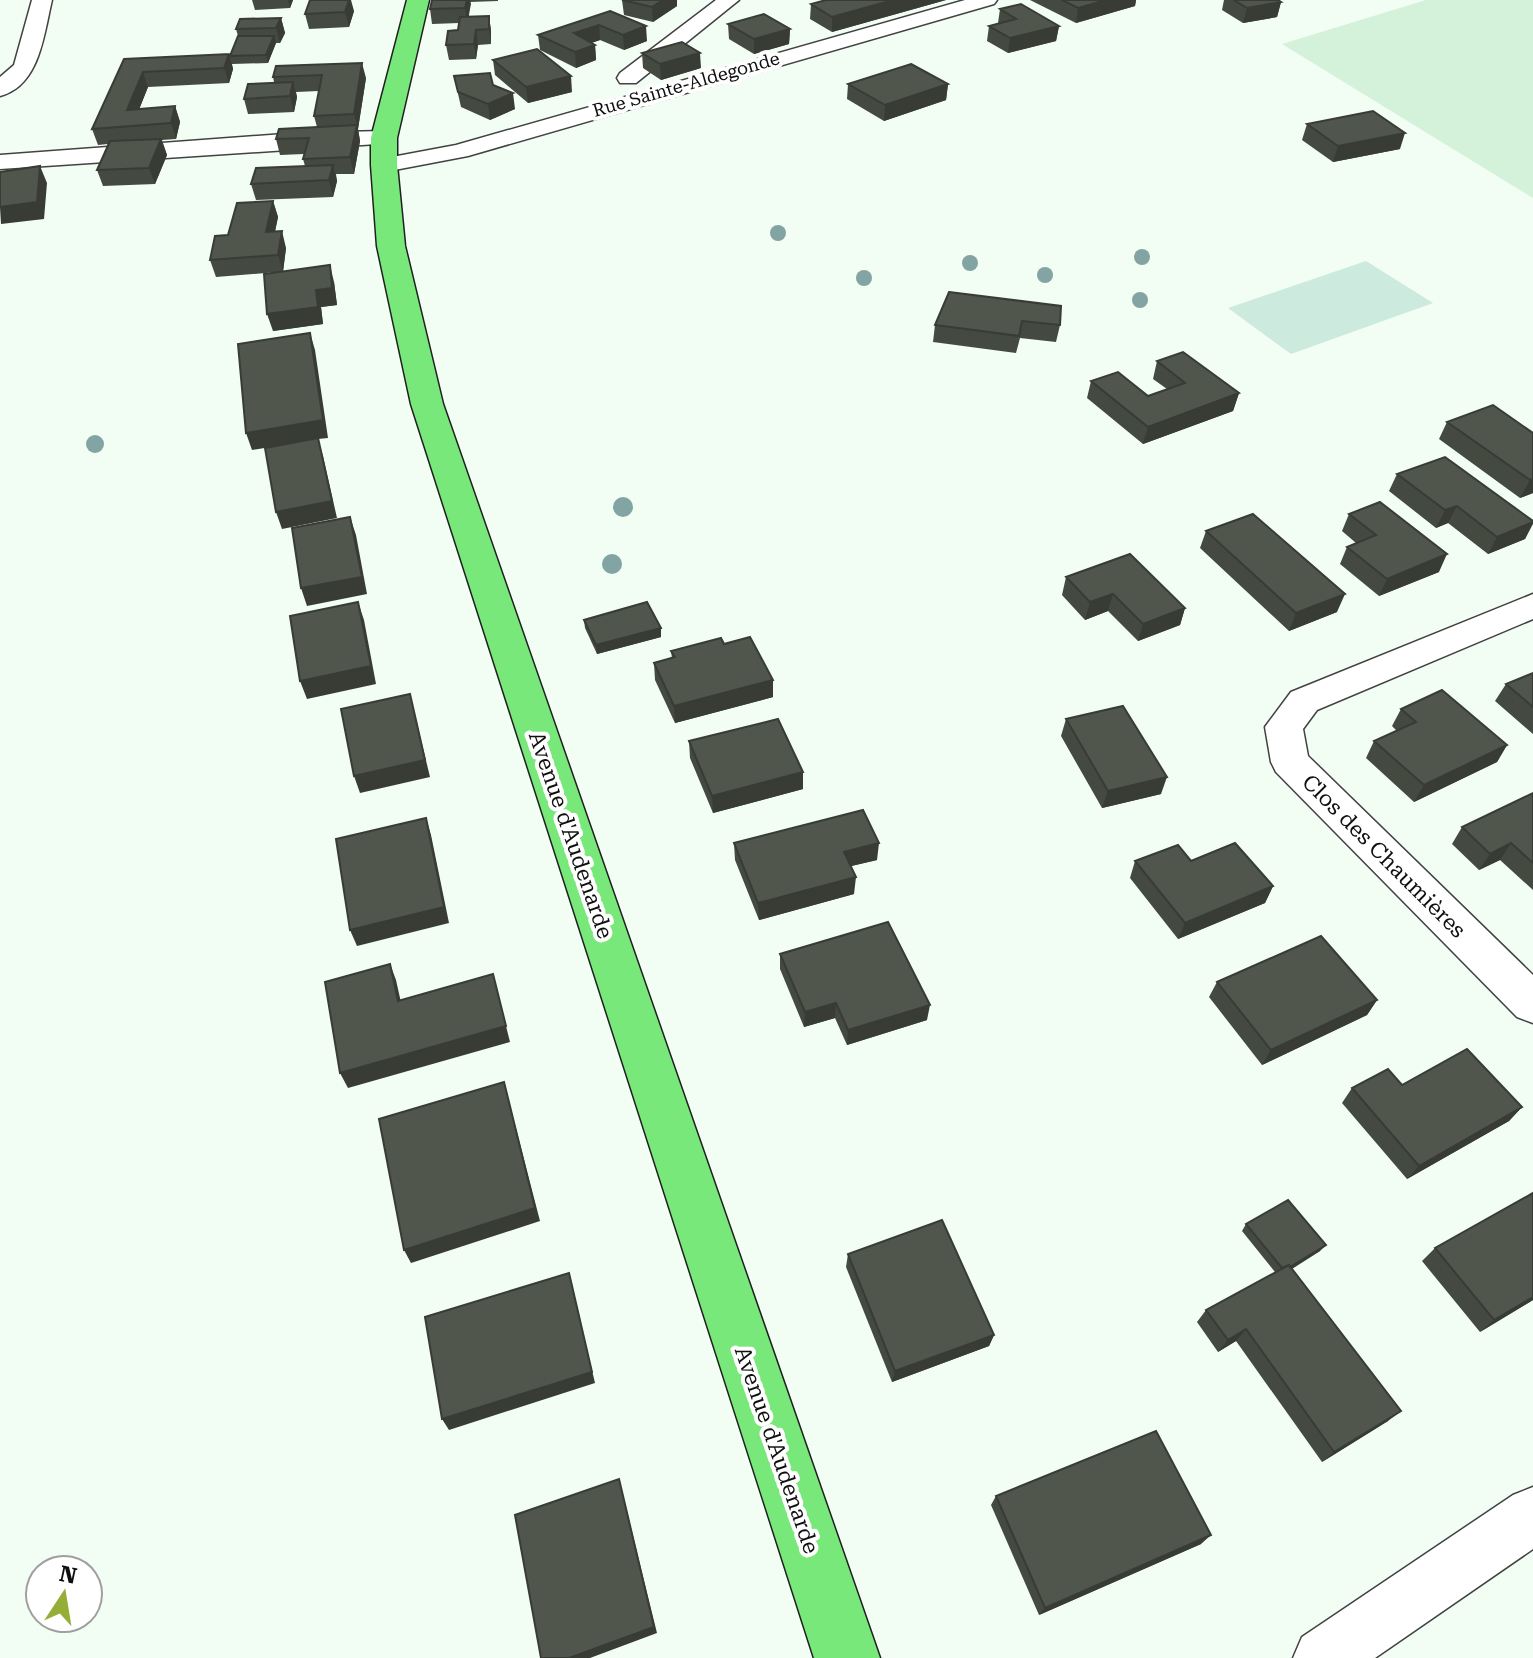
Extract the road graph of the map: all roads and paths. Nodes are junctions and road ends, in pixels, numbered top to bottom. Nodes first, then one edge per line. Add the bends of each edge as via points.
1 (42, 0) edge
2 (418, 0) edge
3 (729, 0) edge
4 (987, 0) edge
5 (0, 89) edge
6 (584, 113) junction
7 (384, 151) junction
8 (0, 162) edge
9 (1533, 606) edge
10 (1533, 1004) edge
11 (1533, 1515) edge
12 (847, 1658) edge
13 (1323, 1658) edge

1 - 5 street via 24,67
2 - 7 main road, Avenue d'Audenarde
3 - 6 street
4 - 6 street, Rue Sainte-Aldegonde
6 - 7 street, Rue Sainte-Aldegonde via 460,151
7 - 8 street, Rue Sainte-Aldegonde via 297,140
7 - 12 main road, Avenue d'Audenarde via 391,246 427,404
9 - 10 street, Clos des Chaumières via 1304,701 1284,727 1290,762
11 - 13 street

